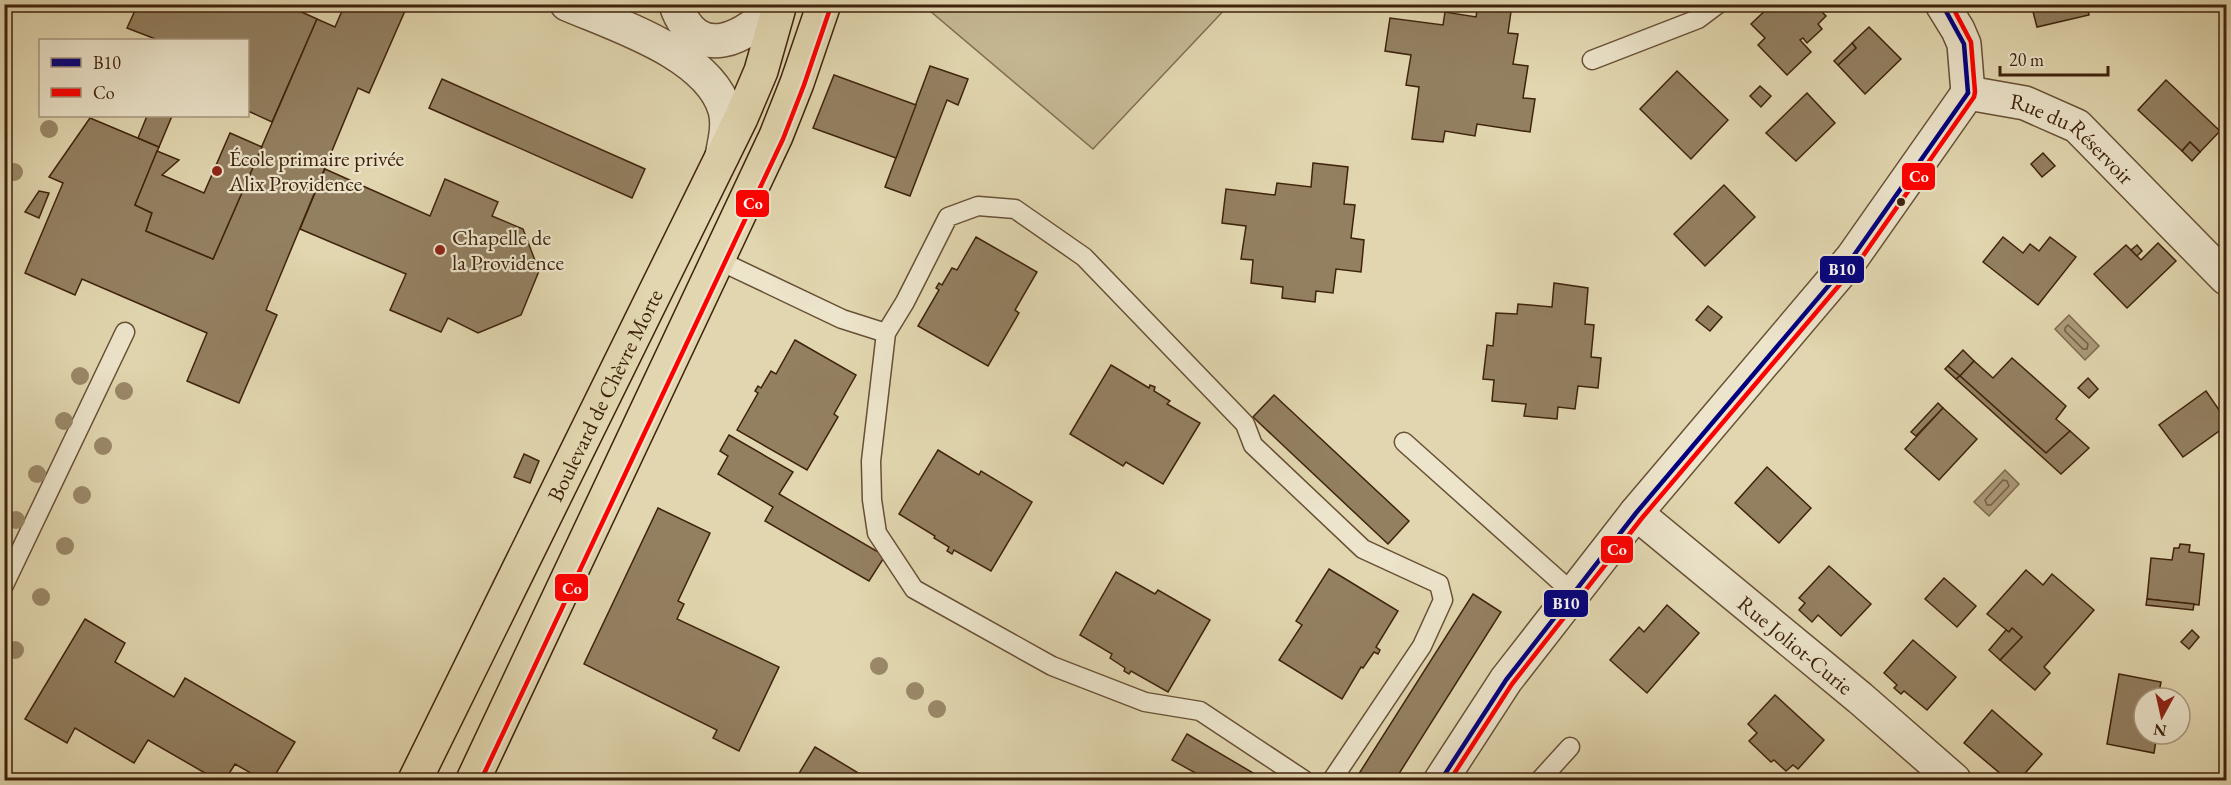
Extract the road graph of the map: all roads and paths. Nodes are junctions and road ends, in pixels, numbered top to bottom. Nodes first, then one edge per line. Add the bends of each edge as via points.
1 (567, 4) edge
2 (779, 4) edge
3 (824, 4) edge
4 (1718, 4) edge
5 (1942, 4) edge
6 (676, 5) edge
7 (606, 21) junction
8 (1592, 60) dead end
9 (1968, 93) junction
10 (722, 156) junction
11 (718, 260) junction
12 (2226, 278) edge
13 (125, 332) dead end
14 (886, 333) junction
15 (1404, 442) dead end
16 (1636, 513) junction
17 (4, 585) edge
18 (1574, 593) junction
19 (1570, 747) dead end
20 (415, 780) edge
21 (473, 780) edge
22 (1304, 780) edge
23 (1332, 780) edge
24 (1441, 780) edge
25 (1540, 780) edge
26 (1953, 780) edge

1 - 7 street
2 - 6 street via 751,30 718,41 691,33
2 - 10 main road, Boulevard de Chèvre Morte via 761,71
3 - 11 main road, Boulevard de Chèvre Morte via 776,136
4 - 8 lane via 1698,19
5 - 9 street via 1964,44
6 - 7 street via 659,19 639,25
7 - 10 street via 668,49 701,73 725,110
9 - 12 street, Rue du Réservoir via 2025,103 2077,126
9 - 16 street via 1852,258
10 - 20 main road, Boulevard de Chèvre Morte
11 - 14 lane via 842,319
11 - 21 main road, Boulevard de Chèvre Morte
13 - 17 lane
14 - 22 lane via 871,461 872,500 877,533 914,589 1052,666 1144,702 1200,711
14 - 23 lane via 948,217 978,206 1016,210 1084,257 1245,424 1253,445 1363,549 1439,584 1443,600 1422,646
15 - 18 lane
16 - 18 street
16 - 26 street, Rue Joliot-Curie
18 - 24 street via 1506,680
19 - 25 lane

